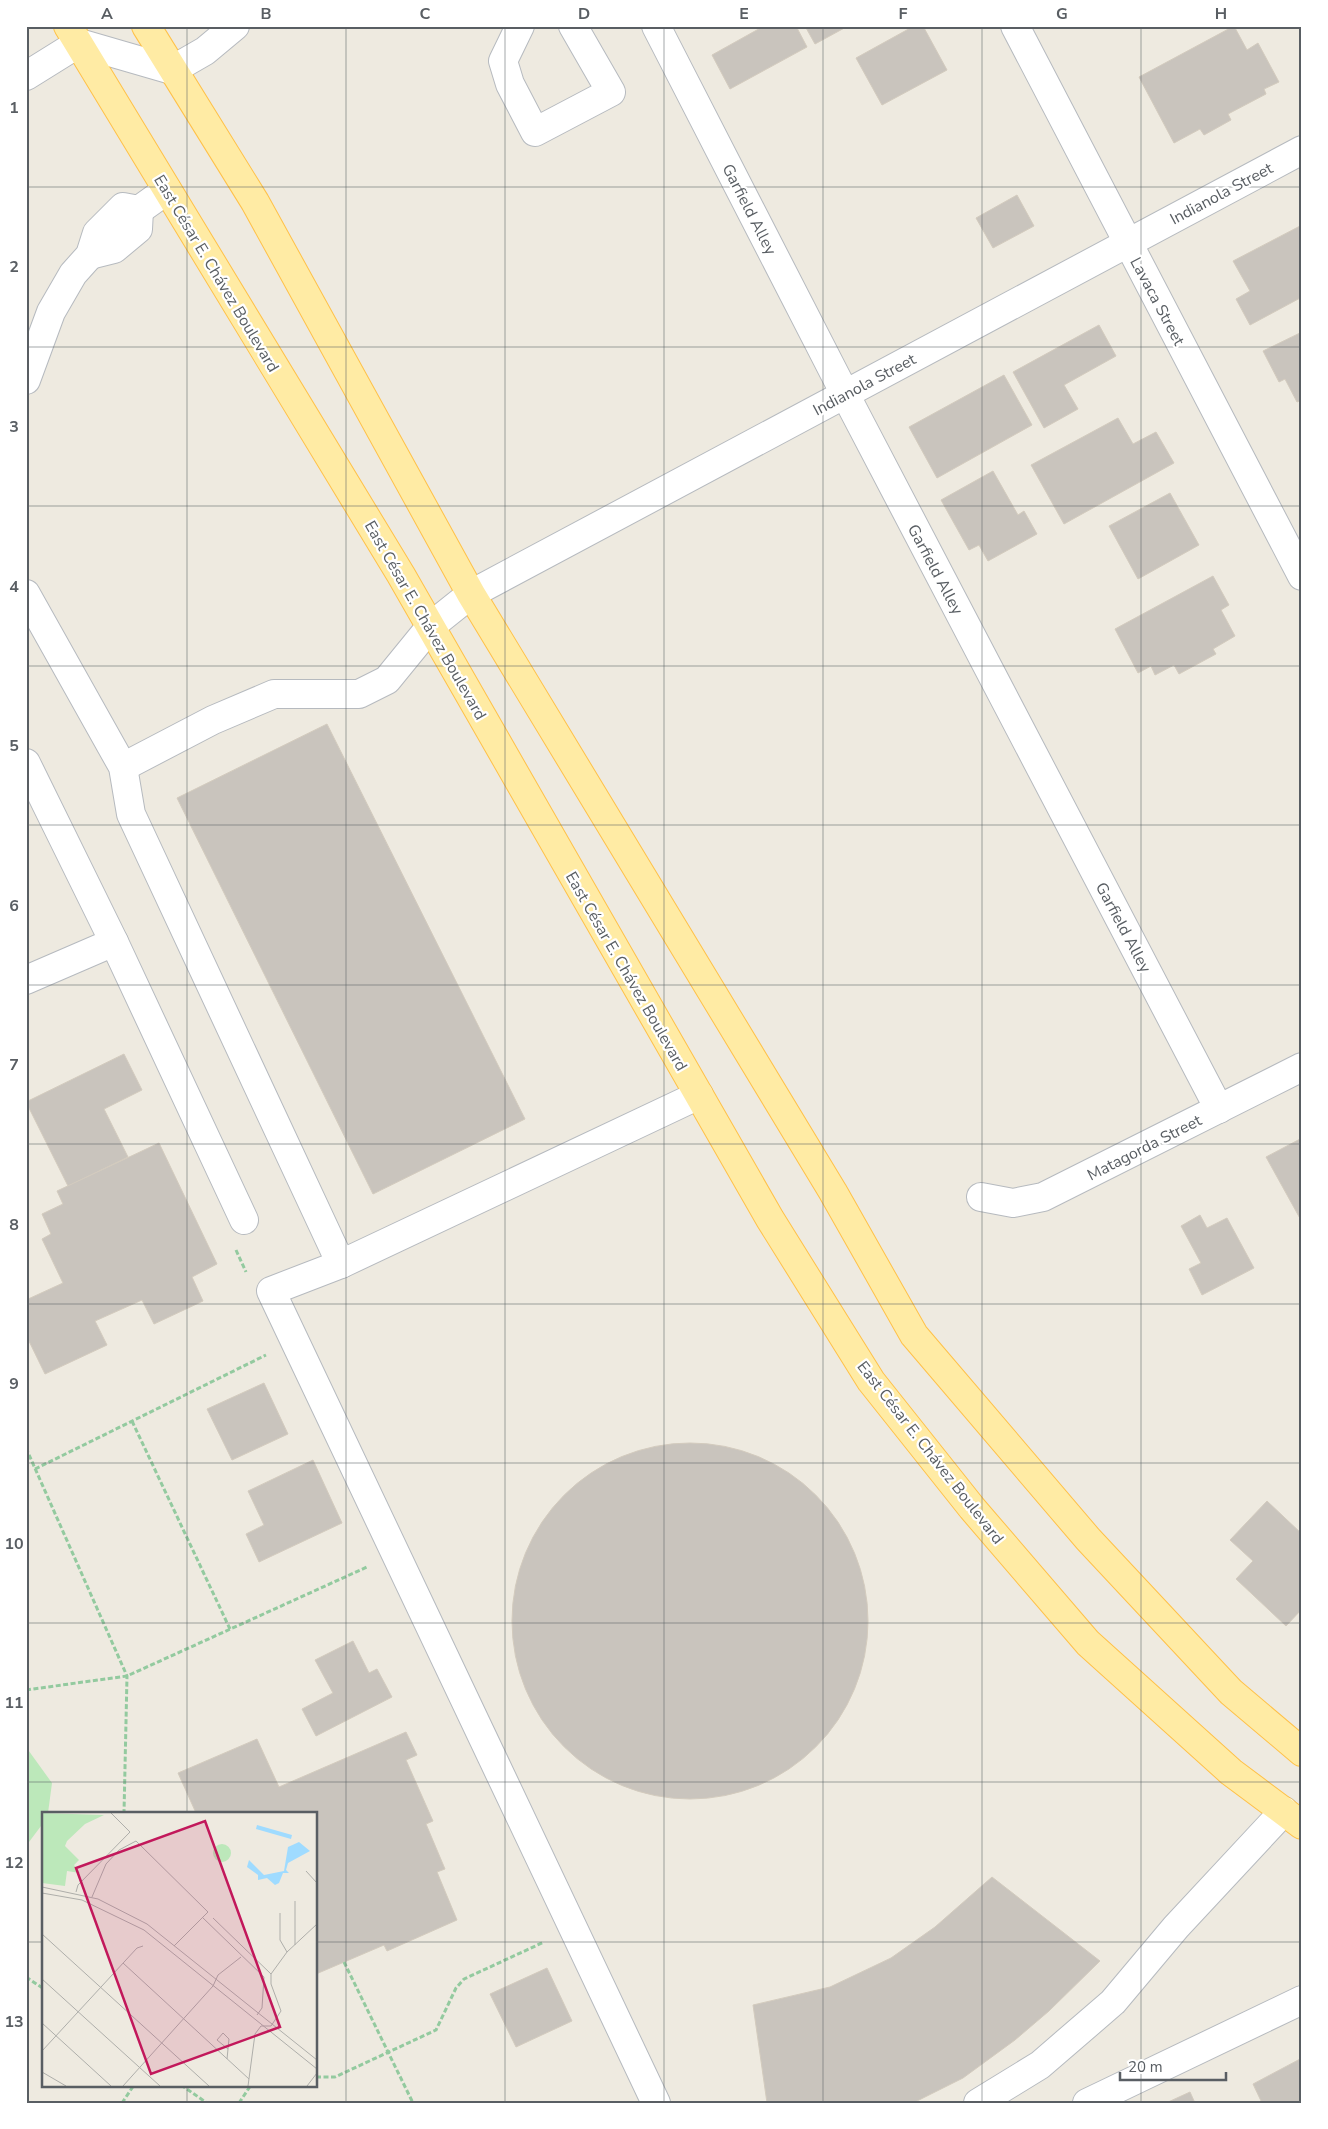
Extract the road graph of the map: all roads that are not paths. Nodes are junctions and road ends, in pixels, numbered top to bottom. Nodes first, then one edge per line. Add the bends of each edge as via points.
1 (146, 26) edge
2 (235, 26) edge
3 (520, 26) edge
4 (574, 26) edge
5 (656, 26) edge
6 (1015, 26) edge
7 (73, 35) edge
8 (172, 70) junction
9 (26, 76) edge
10 (1302, 150) edge
11 (167, 190) junction
12 (1128, 242) junction
13 (26, 380) edge
14 (844, 394) junction
15 (1302, 576) edge
16 (26, 594) edge
17 (471, 594) junction
18 (430, 626) junction
19 (26, 763) edge
20 (123, 767) junction
21 (114, 942) junction
22 (26, 980) edge
23 (1302, 1067) edge
24 (698, 1095) junction
25 (1219, 1109) junction
26 (980, 1197) dead end
27 (244, 1220) dead end
28 (341, 1264) junction
29 (1302, 1752) edge
30 (1293, 1818) edge
31 (1302, 2000) edge
32 (656, 2103) edge
33 (978, 2103) edge
34 (1087, 2103) edge

1 - 8 main road
2 - 8 street via 205,51
3 - 4 street via 503,61 510,84 535,132 611,92
5 - 14 street, Garfield Alley
6 - 12 street, Lavaca Street
7 - 8 street
7 - 9 street
7 - 11 main road, East César E. Chávez Boulevard
8 - 17 main road via 255,202
10 - 12 street, Indianola Street
11 - 13 street via 138,210 123,207 97,233 82,265 51,312
11 - 18 main road, East César E. Chávez Boulevard
12 - 14 street, Indianola Street
12 - 15 street, Lavaca Street
14 - 17 street, Indianola Street
14 - 25 street, Garfield Alley
16 - 20 street
17 - 18 street, Indianola Street
17 - 29 main road via 833,1192 914,1335 1088,1539 1231,1692
18 - 20 street, Indianola Street via 387,680 359,694 274,694 213,720
18 - 24 main road, East César E. Chávez Boulevard
19 - 21 street
20 - 28 street via 131,814
21 - 22 street
21 - 27 street
23 - 25 street, Matagorda Street
24 - 28 street
24 - 30 main road, East César E. Chávez Boulevard via 770,1219 871,1381 972,1508 1088,1643 1230,1772
25 - 26 street, Matagorda Street via 1044,1197 1013,1203
28 - 32 street via 271,1291
30 - 33 street via 1176,1927 1113,2002 1040,2065
31 - 34 street

